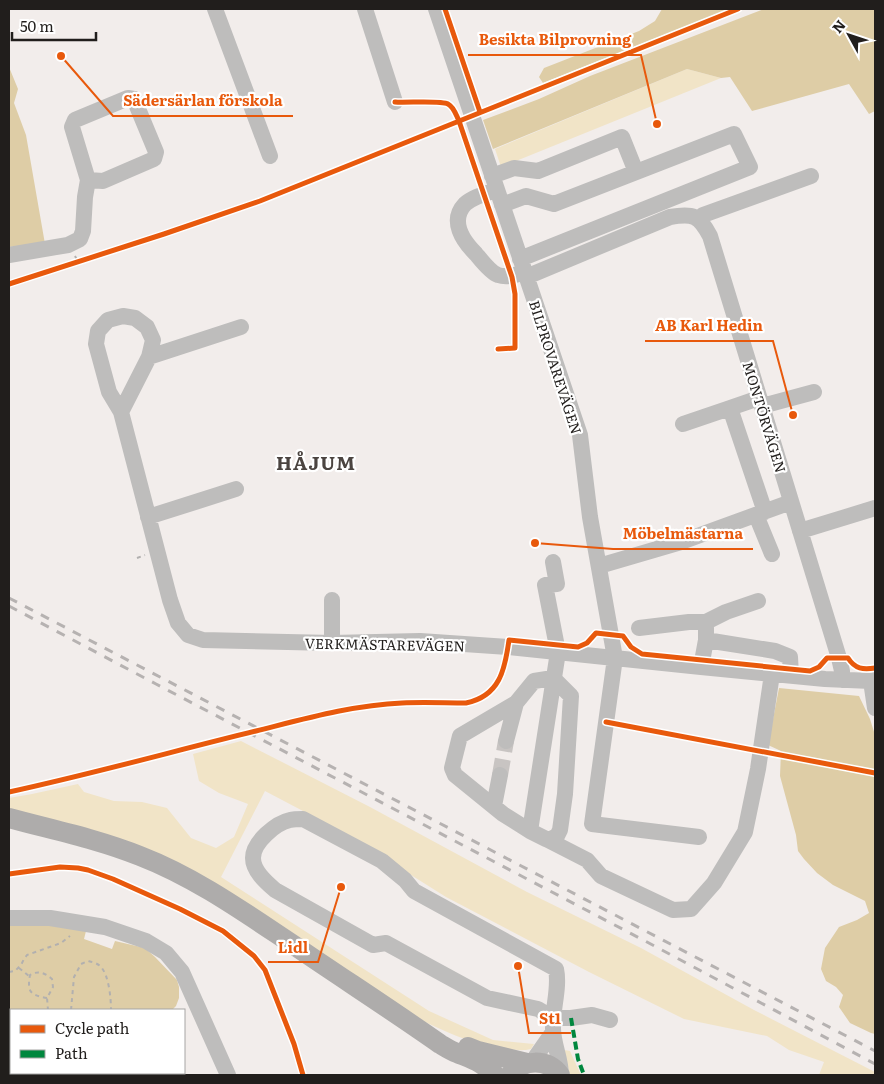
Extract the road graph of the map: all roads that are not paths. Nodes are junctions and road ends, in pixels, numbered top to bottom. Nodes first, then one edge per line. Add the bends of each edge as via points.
1 (215, 9) edge
2 (365, 9) edge
3 (436, 9) edge
4 (395, 102) dead end
5 (270, 156) dead end
6 (538, 171) junction
7 (636, 172) junction
8 (811, 176) dead end
9 (493, 178) junction
10 (88, 180) junction
11 (526, 196) junction
12 (502, 205) junction
13 (698, 220) junction
14 (9, 255) edge
15 (524, 269) junction
16 (241, 328) dead end
17 (149, 357) junction
18 (814, 392) dead end
19 (761, 402) junction
20 (730, 408) junction
21 (121, 412) junction
22 (683, 424) dead end
23 (236, 489) dead end
24 (791, 502) junction
25 (875, 508) edge
26 (760, 513) junction
27 (148, 517) junction
28 (800, 531) junction
29 (772, 554) dead end
30 (553, 562) dead end
31 (599, 566) junction
32 (332, 600) dead end
33 (758, 601) dead end
34 (706, 622) junction
35 (639, 628) dead end
36 (706, 640) junction
37 (332, 643) junction
38 (558, 652) junction
39 (615, 658) junction
40 (701, 667) junction
41 (772, 674) junction
42 (791, 676) junction
43 (553, 678) junction
44 (842, 680) junction
45 (873, 680) edge
46 (516, 703) junction
47 (875, 708) edge
48 (506, 741) tunnel mouth
49 (500, 775) tunnel mouth
50 (494, 806) junction
51 (9, 818) edge
52 (9, 828) edge
53 (530, 831) junction
54 (66, 833) junction
55 (699, 837) dead end
56 (546, 839) junction
57 (9, 918) edge
58 (610, 1020) dead end
59 (553, 1025) junction
60 (421, 1030) junction
61 (530, 1063) junction
62 (228, 1075) edge
63 (495, 1075) edge
64 (510, 1075) edge
65 (560, 1075) edge

1 - 5 street
2 - 4 street
3 - 9 street, BILPROVAREVÄGEN
6 - 7 street via 622,137
6 - 9 street via 514,168
6 - 11 street
7 - 11 street via 554,204
7 - 15 street via 734,134 750,167
8 - 13 street via 703,214
9 - 12 street, BILPROVAREVÄGEN
9 - 15 street via 457,216 458,231 482,262 498,275 512,276
10 - 10 street via 72,127 75,120 128,98 134,100 156,152 154,159 102,181
10 - 14 street via 80,239 68,245
11 - 12 street
12 - 15 street, BILPROVAREVÄGEN
13 - 15 street via 684,214 670,217
13 - 19 street, MONTÖRVÄGEN via 710,236
15 - 31 street, BILPROVAREVÄGEN via 580,435
16 - 17 street
17 - 21 street, VERKMÄSTAREVÄGEN
17 - 21 street, VERKMÄSTAREVÄGEN via 152,340 147,327 135,318 123,316 108,320 98,331 96,344 109,392
18 - 19 street
19 - 20 street
19 - 24 street, MONTÖRVÄGEN
20 - 22 street
20 - 26 street
21 - 27 street, VERKMÄSTAREVÄGEN
23 - 27 street
24 - 26 street
24 - 28 street, MONTÖRVÄGEN
25 - 28 street
26 - 29 street
26 - 31 street via 681,542
27 - 37 street, VERKMÄSTAREVÄGEN via 170,600 178,623 188,635 203,640
28 - 44 street, MONTÖRVÄGEN via 839,658
30 - 38 street via 557,584 545,585
31 - 39 street, BILPROVAREVÄGEN
32 - 37 street
33 - 34 street
34 - 35 street
34 - 36 street
36 - 40 street
36 - 42 street via 775,651 790,657
37 - 38 street, VERKMÄSTAREVÄGEN via 420,641
38 - 39 street, VERKMÄSTAREVÄGEN
38 - 43 street
39 - 40 street, VERKMÄSTAREVÄGEN
39 - 55 street, BILPROVAREVÄGEN via 592,824
40 - 41 street, VERKMÄSTAREVÄGEN
41 - 42 street, VERKMÄSTAREVÄGEN
41 - 56 street via 745,832 714,884 691,909 673,910 601,876 588,860
42 - 44 street, VERKMÄSTAREVÄGEN
43 - 46 street via 534,681
43 - 53 street
43 - 56 street via 571,696 560,830 557,836
44 - 45 street, VERKMÄSTAREVÄGEN
45 - 47 street
46 - 48 street
46 - 50 street via 460,736 452,768 455,775
49 - 50 street
50 - 53 street
51 - 54 main road
52 - 54 main road
53 - 56 street
54 - 60 main road via 141,856 209,890
57 - 62 street via 50,918 105,927 166,953 182,972
58 - 59 street via 592,1015 570,1018
59 - 59 street via 538,1009 487,998 386,943 373,945 275,890 263,880 256,867 253,858 256,847 274,828 302,818 382,861 414,891 556,969
59 - 61 street
59 - 65 street
60 - 61 main road via 478,1051
60 - 63 main road via 440,1044 480,1062
61 - 64 main road
61 - 65 main road via 548,1065

